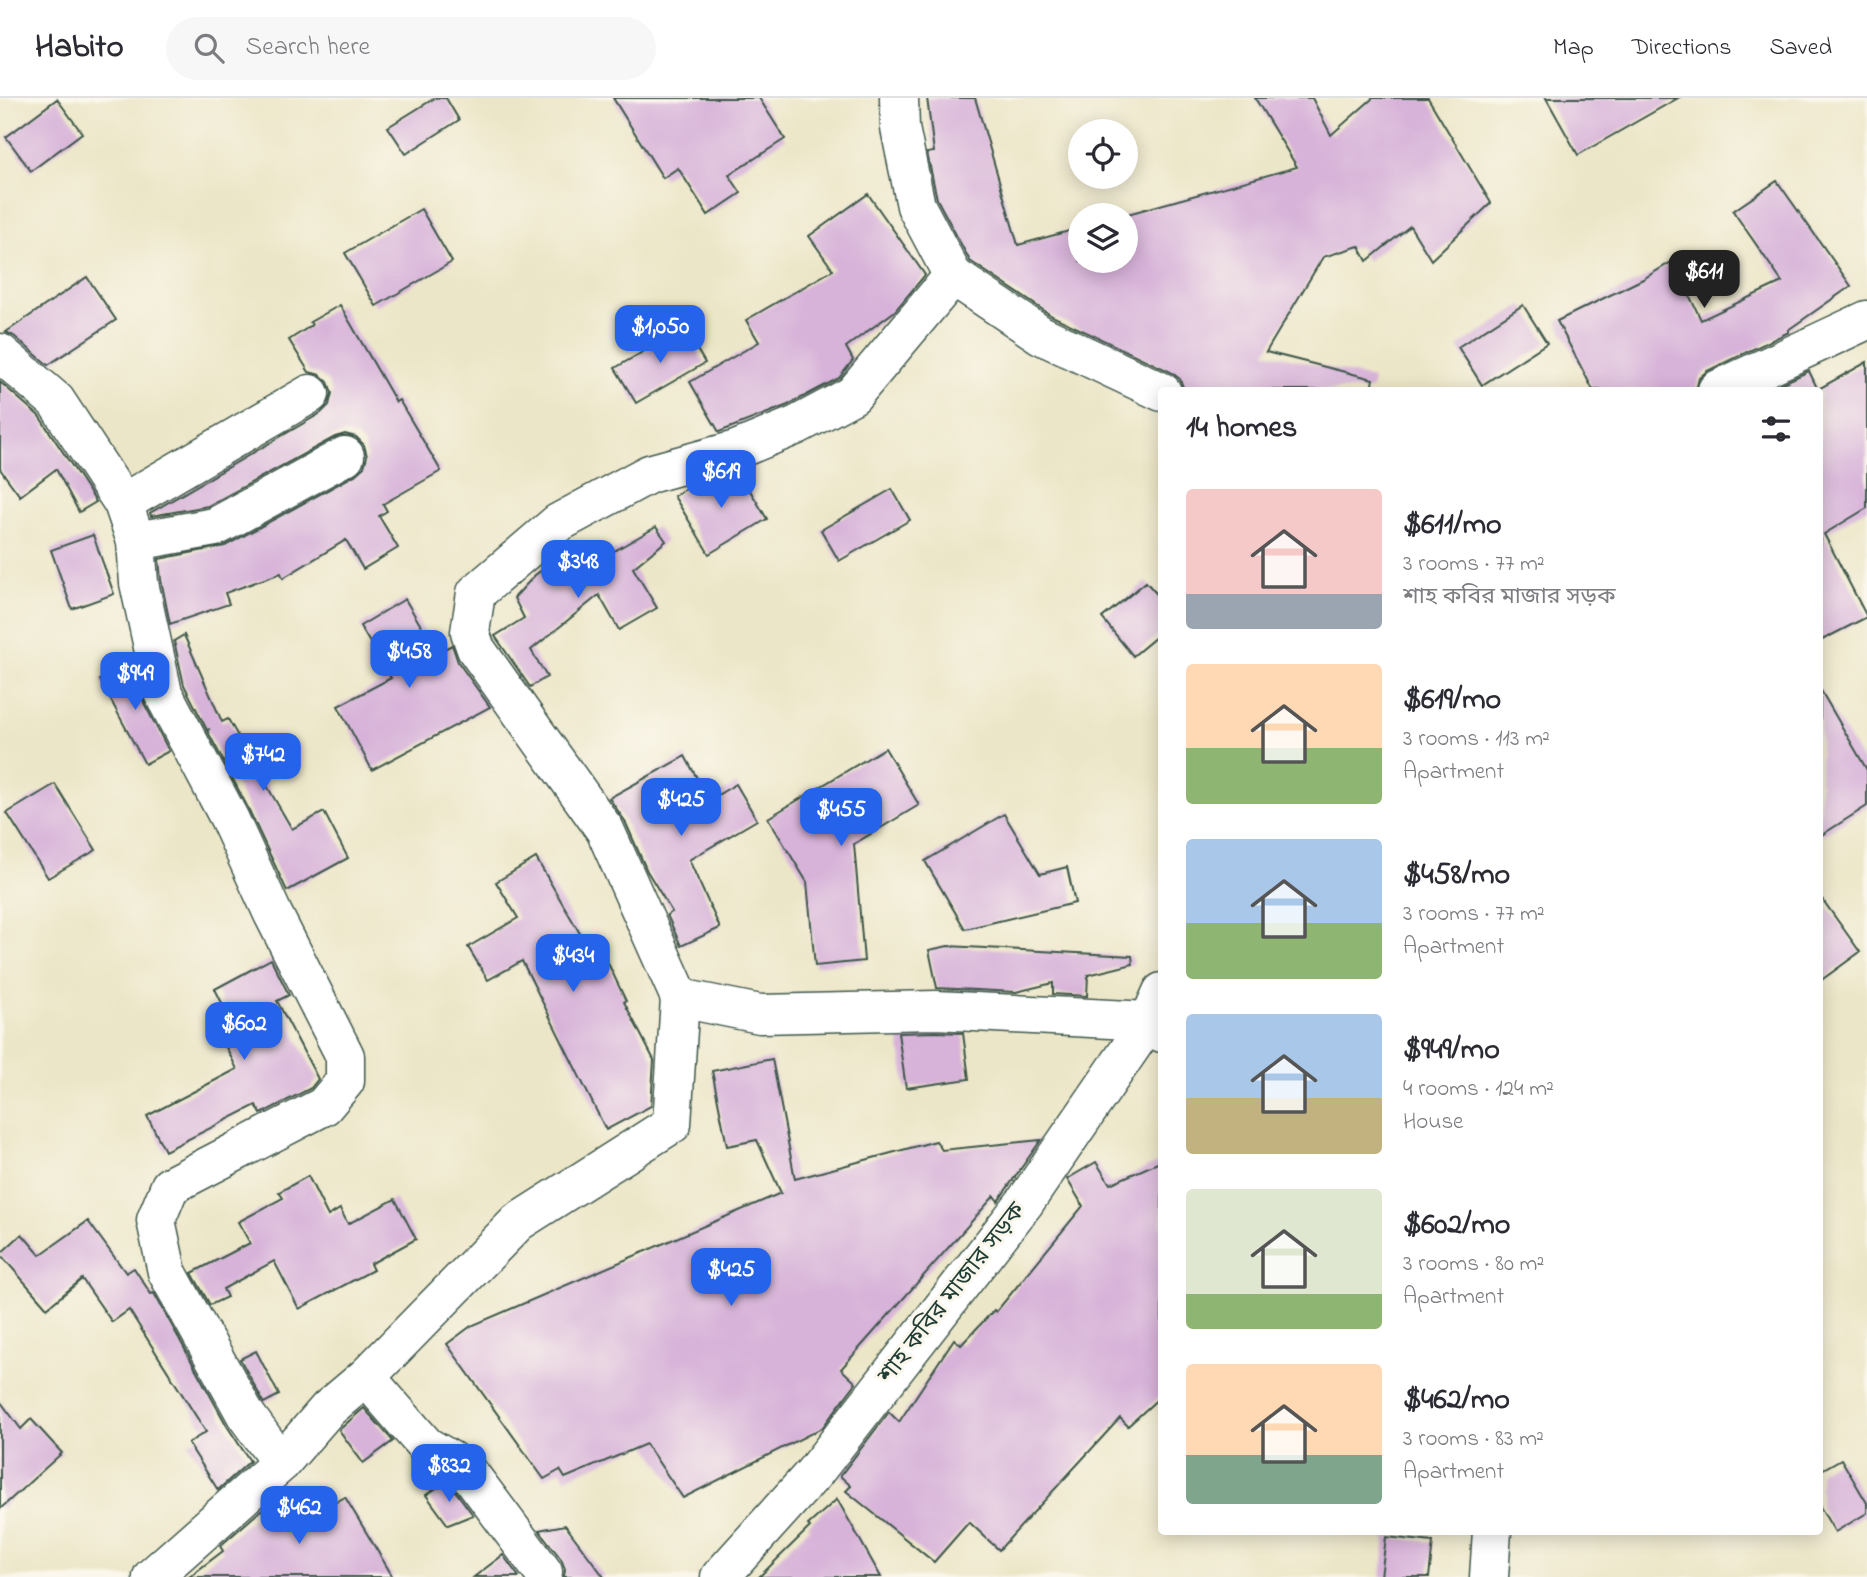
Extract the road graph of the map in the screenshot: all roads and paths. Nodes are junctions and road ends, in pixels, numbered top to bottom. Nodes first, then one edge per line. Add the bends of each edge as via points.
1 (899, 98) edge
2 (953, 276) junction
3 (1865, 326) edge
4 (0, 353) edge
5 (1724, 387) edge
6 (1158, 390) edge
7 (310, 394) dead end
8 (345, 456) dead end
9 (122, 503) junction
10 (136, 541) junction
11 (680, 998) junction
12 (1158, 1015) edge
13 (366, 1377) junction
14 (281, 1463) junction
15 (1492, 1535) edge
16 (543, 1572) dead end
17 (152, 1577) edge
18 (720, 1577) edge
19 (1489, 1577) edge

1 - 2 street via 900,128 916,206
2 - 6 street via 1041,335
2 - 11 street via 853,395 736,450 649,474 558,523 476,593 470,632 476,649 605,830
3 - 5 street
4 - 9 street via 55,401
7 - 9 street
8 - 10 street via 215,527
9 - 10 street
10 - 14 street via 139,583 163,693 345,1056 345,1081 324,1106 170,1186 156,1220 167,1272 246,1415
11 - 12 street via 760,1014 936,1010
11 - 13 street via 672,1124 518,1222
12 - 18 street, শাহ কবির মাজার সড়ক via 1025,1202 814,1473
13 - 14 street via 328,1409
13 - 16 street via 426,1446 472,1477
14 - 17 street
15 - 19 street

